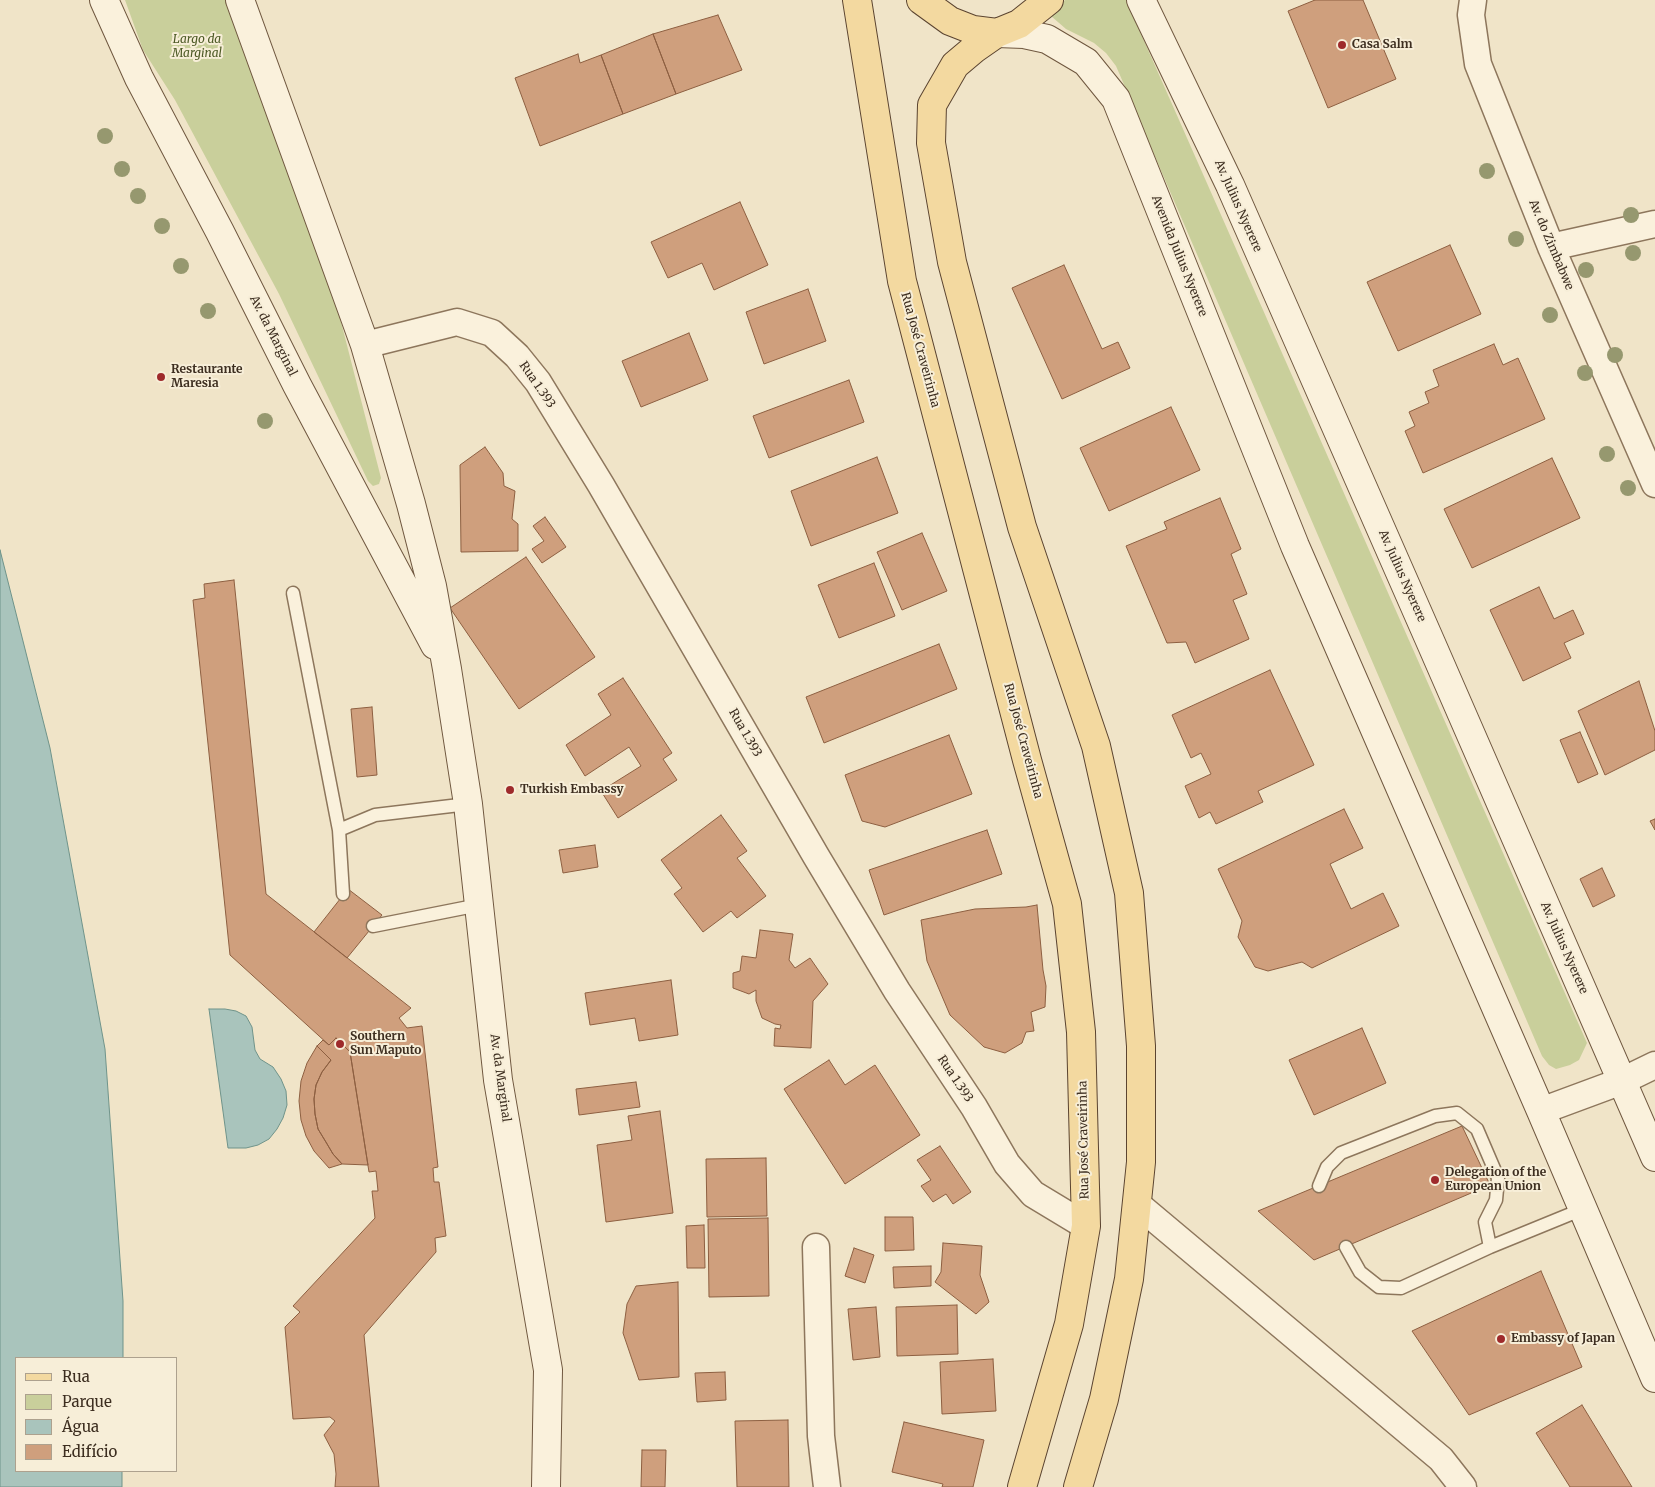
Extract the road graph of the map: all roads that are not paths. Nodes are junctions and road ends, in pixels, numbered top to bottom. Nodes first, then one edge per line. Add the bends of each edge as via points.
1 (104, 0) edge
2 (240, 0) edge
3 (857, 0) edge
4 (921, 0) edge
5 (1049, 0) edge
6 (1140, 0) edge
7 (1473, 0) edge
8 (997, 33) junction
9 (1655, 224) edge
10 (1551, 247) junction
11 (365, 345) junction
12 (1655, 484) edge
13 (293, 593) dead end
14 (447, 669) junction
15 (468, 804) junction
16 (339, 830) junction
17 (343, 894) dead end
18 (479, 906) junction
19 (373, 926) dead end
20 (1655, 1065) edge
21 (1622, 1081) junction
22 (1541, 1111) junction
23 (1655, 1157) edge
24 (1319, 1186) dead end
25 (1137, 1204) junction
26 (1583, 1209) junction
27 (1086, 1226) junction
28 (816, 1247) dead end
29 (1346, 1247) dead end
30 (1490, 1247) junction
31 (1655, 1378) edge
32 (546, 1487) edge
33 (827, 1487) edge
34 (1022, 1487) edge
35 (1078, 1487) edge
36 (1463, 1487) edge

1 - 14 main road, Av. da Marginal via 139,78
2 - 11 main road, Av. da Marginal
3 - 27 main road, Rua José Craveirinha via 902,281 1067,904 1082,1032
4 - 8 main road via 950,21 973,30
5 - 8 main road via 1019,24
6 - 21 main road, Av. Julius Nyerere via 1230,185
7 - 10 street, Av. do Zimbabwe via 1471,15 1478,64
8 - 22 main road, Avenida Julius Nyerere via 1047,39 1086,62 1116,99 1295,546
8 - 25 main road via 968,54 951,73 932,105 931,143 952,262 1022,527 1096,746 1130,893 1141,1046 1141,1162
9 - 10 street
10 - 12 street, Av. do Zimbabwe
11 - 14 main road, Av. da Marginal via 432,586
11 - 27 street, Rua 1.393 via 457,322 492,333 522,362 538,382 601,485 897,992 974,1107 1007,1164 1033,1194
13 - 16 lane
14 - 15 main road, Av. da Marginal
15 - 16 lane via 375,815
15 - 18 main road, Av. da Marginal
16 - 17 lane
18 - 19 lane
18 - 32 main road, Av. da Marginal via 498,1080 548,1370
20 - 21 street
21 - 22 street
21 - 23 main road, Av. Julius Nyerere
22 - 26 main road
24 - 30 lane via 1327,1167 1341,1153 1435,1116 1458,1113 1477,1129 1498,1178 1496,1200 1485,1222
25 - 35 main road via 1129,1279 1104,1399
25 - 36 street via 1441,1459
26 - 30 lane
26 - 31 main road
27 - 34 main road, Rua José Craveirinha via 1069,1324
28 - 33 street via 818,1382
29 - 30 lane via 1360,1272 1379,1287 1401,1288

